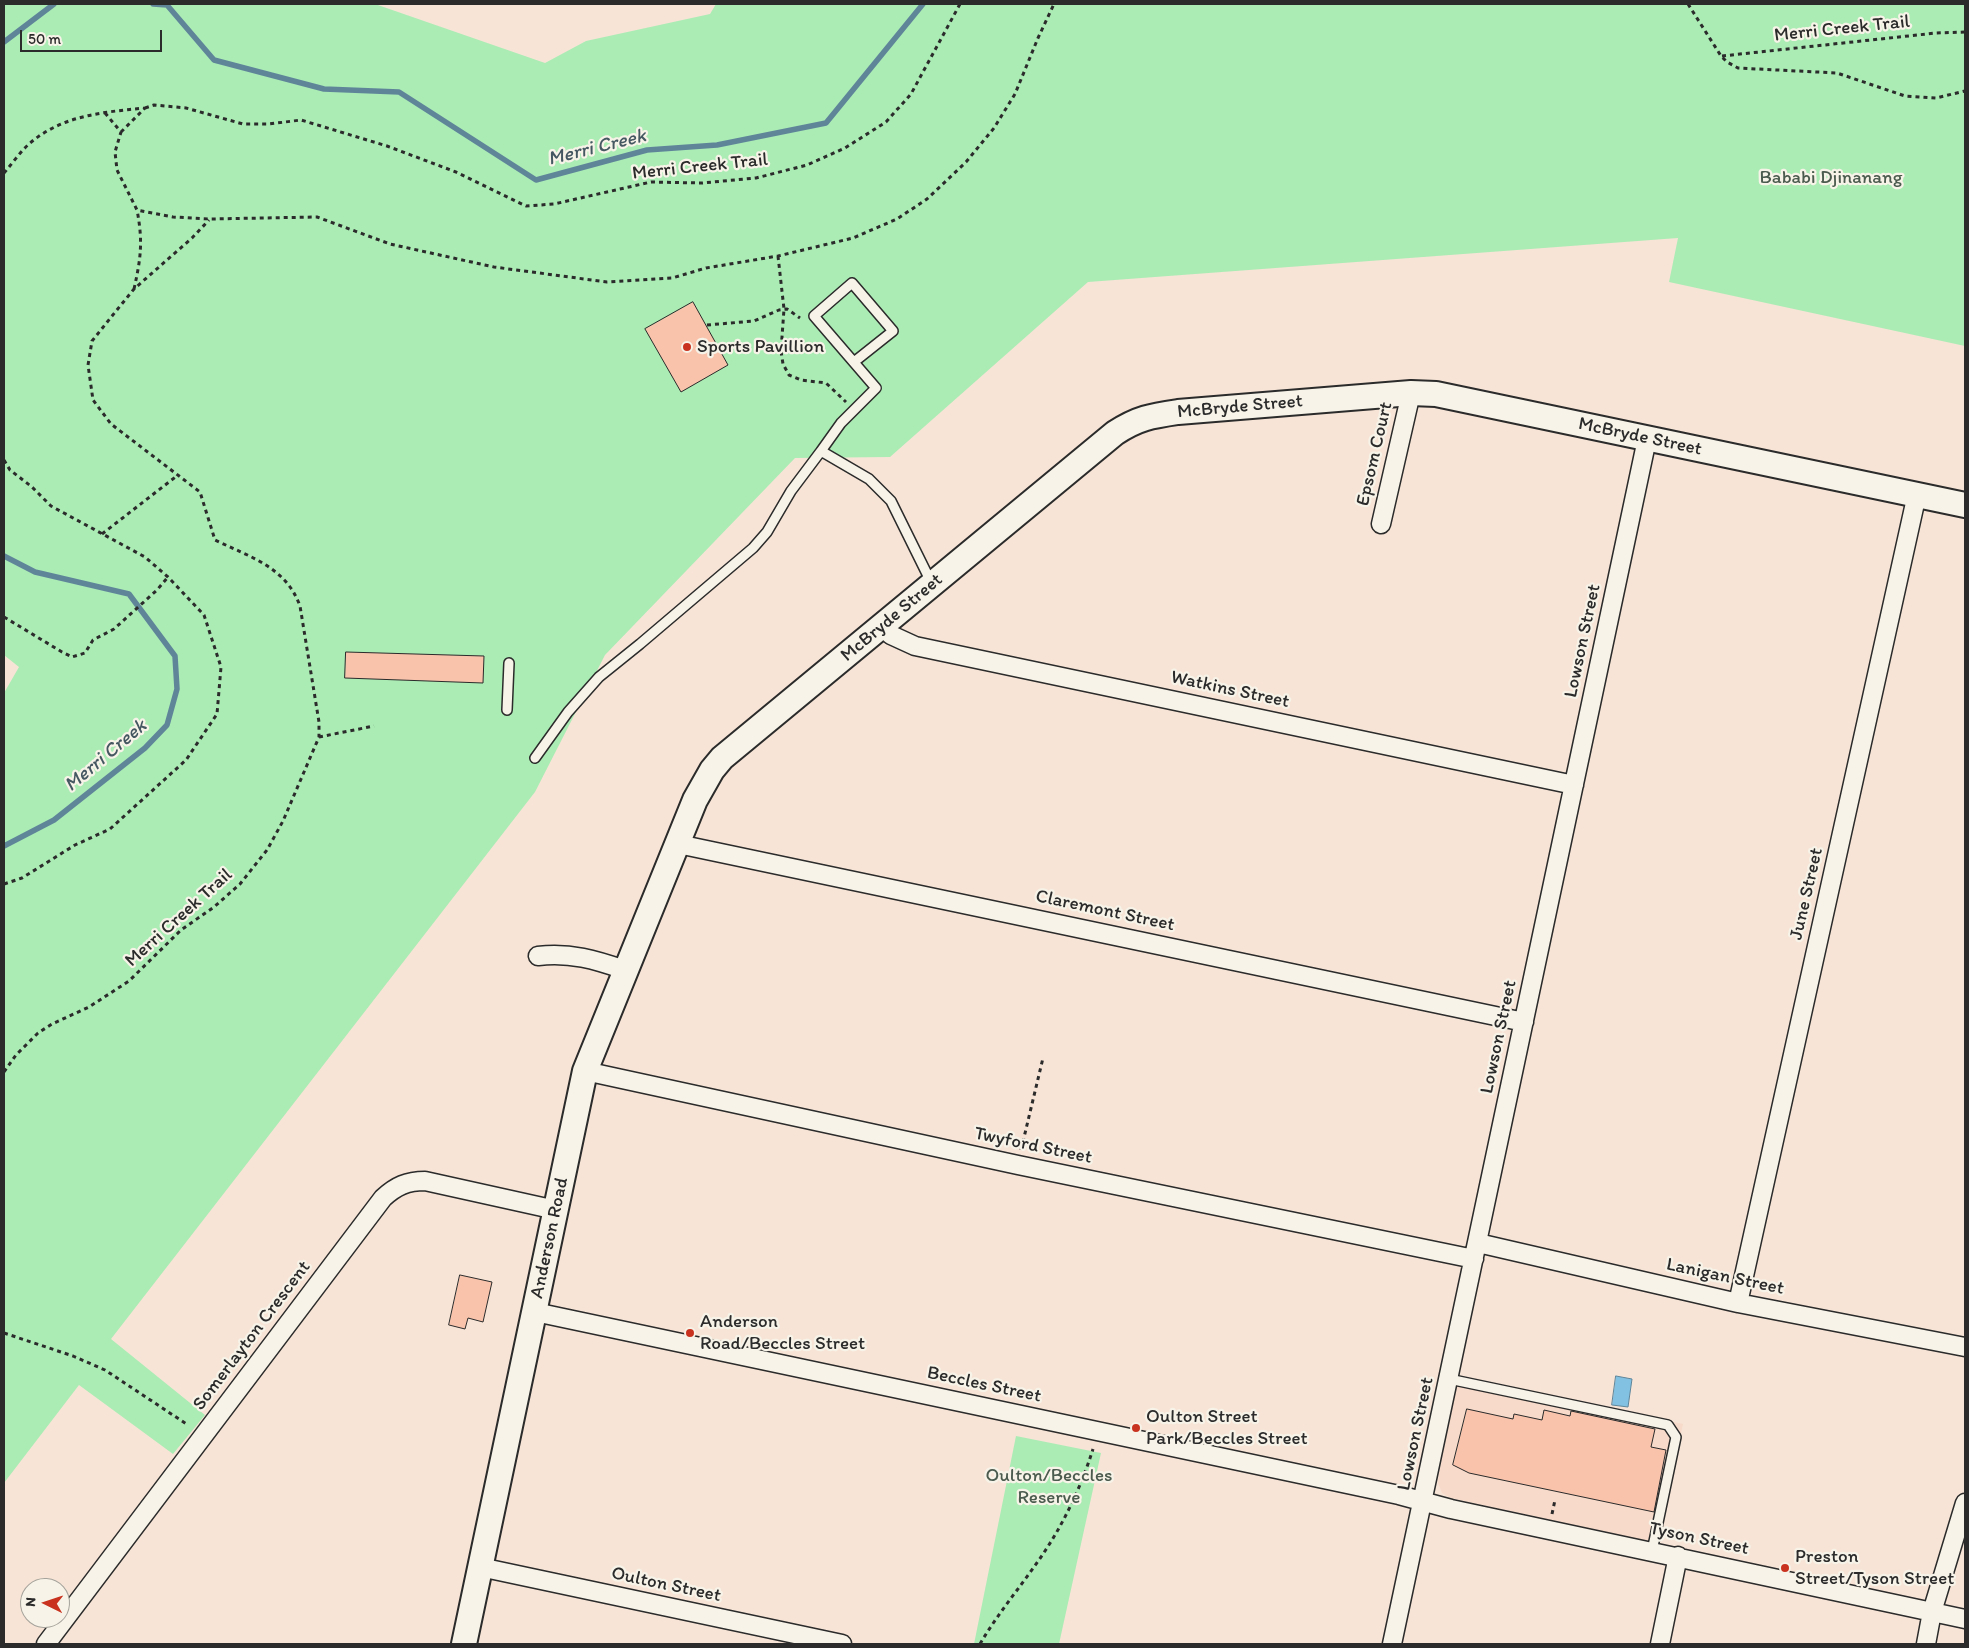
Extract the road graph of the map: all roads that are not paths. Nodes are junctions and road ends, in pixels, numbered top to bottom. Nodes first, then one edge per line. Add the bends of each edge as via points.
1 (854, 362) junction
2 (1411, 393) junction
3 (1647, 439) junction
4 (822, 451) junction
5 (1917, 494) junction
6 (1965, 505) edge
7 (1381, 524) dead end
8 (932, 584) junction
9 (882, 627) junction
10 (510, 663) dead end
11 (507, 710) dead end
12 (535, 758) dead end
13 (1574, 785) junction
14 (678, 844) junction
15 (538, 956) dead end
16 (625, 970) junction
17 (1524, 1022) junction
18 (585, 1071) junction
19 (556, 1210) junction
20 (1476, 1251) junction
21 (1738, 1303) junction
22 (535, 1312) junction
23 (1965, 1347) edge
24 (1449, 1379) junction
25 (1423, 1501) junction
26 (1965, 1503) edge
27 (1652, 1551) junction
28 (1678, 1556) junction
29 (480, 1567) junction
30 (1932, 1612) junction
31 (1965, 1619) edge
32 (46, 1644) edge
33 (464, 1644) edge
34 (842, 1644) edge
35 (1392, 1644) edge
36 (1660, 1644) edge
37 (1926, 1644) edge

1 - 1 lane via 814,316 852,284 893,331
1 - 4 lane via 876,388 841,423
2 - 3 street, McBryde Street via 1436,394
2 - 7 street, Epsom Court
2 - 8 street, McBryde Street via 1148,416 1115,433
3 - 5 street, McBryde Street
3 - 13 street, Lowson Street
4 - 8 lane via 870,479 891,501
4 - 12 lane via 753,548 599,677 568,712
5 - 6 street, McBryde Street
5 - 21 street, June Street
8 - 9 street, McBryde Street
9 - 13 street, Watkins Street via 915,646
9 - 14 street, McBryde Street via 722,758 699,793
10 - 11 lane
13 - 17 street, Lowson Street
14 - 16 street, Anderson Road
14 - 17 street, Claremont Street
15 - 16 street via 566,954
16 - 18 street, Anderson Road
17 - 20 street, Lowson Street
18 - 19 street, Anderson Road
18 - 20 street, Twyford Street via 1018,1165
19 - 22 street, Anderson Road
19 - 32 street, Somerlayton Crescent via 425,1181 404,1184 383,1198
20 - 21 street, Lanigan Street
20 - 24 street, Lowson Street
21 - 23 street, Lanigan Street
22 - 25 street, Beccles Street
22 - 29 street, Anderson Road
24 - 25 street, Lowson Street
24 - 27 lane via 1668,1425 1676,1437
25 - 27 street, Tyson Street
25 - 35 street, Lowson Street
26 - 30 street
27 - 28 street, Tyson Street
28 - 30 street, Tyson Street
28 - 36 street
29 - 33 street, Anderson Road
29 - 34 street, Oulton Street
30 - 31 street, Tyson Street
30 - 37 street

